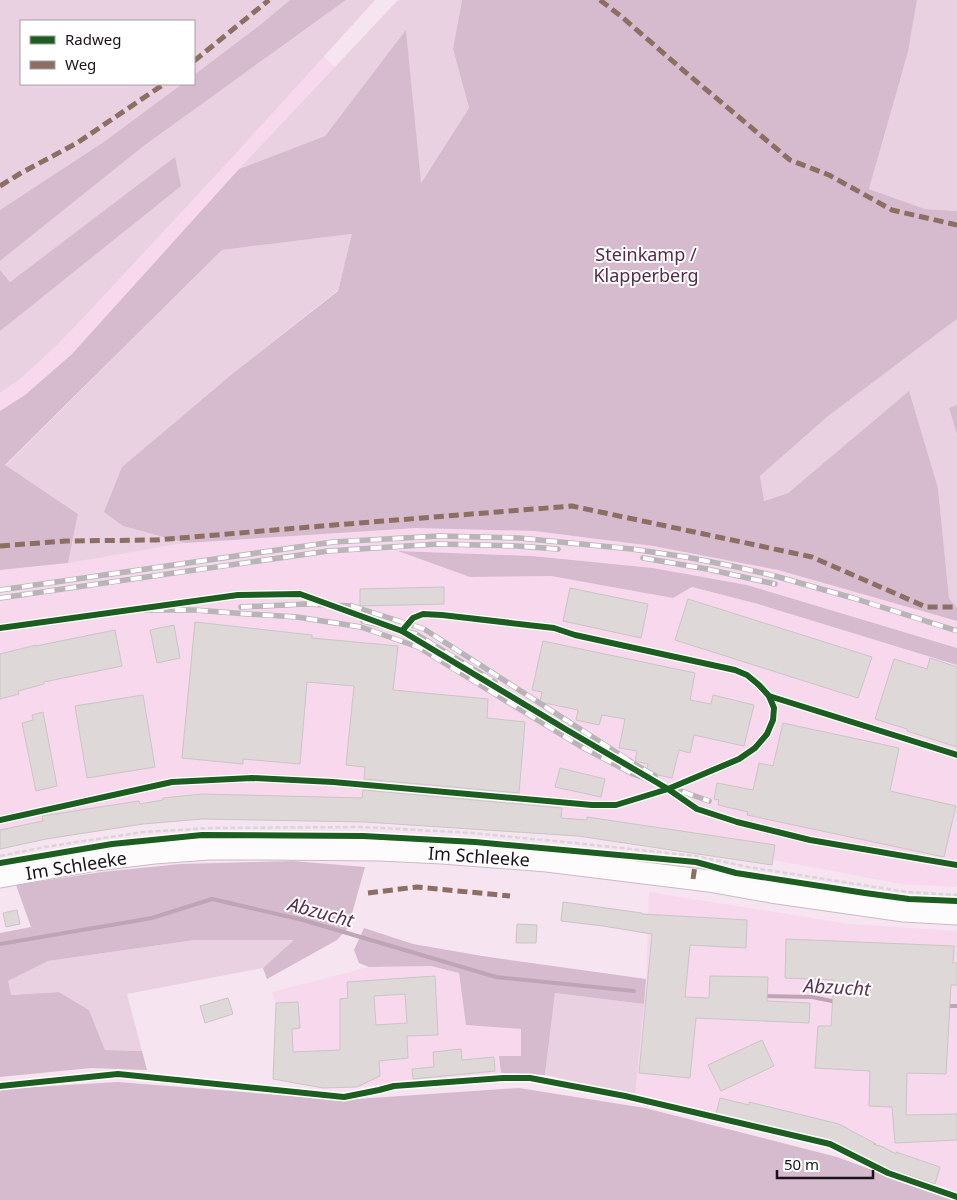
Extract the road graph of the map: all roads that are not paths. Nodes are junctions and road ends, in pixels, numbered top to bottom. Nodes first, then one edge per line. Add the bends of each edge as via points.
1 (0, 628) edge
2 (402, 631) junction
3 (769, 696) junction
4 (957, 755) edge
5 (668, 789) junction
6 (0, 820) edge
7 (957, 865) edge
8 (0, 877) edge
9 (957, 914) edge

1 - 2 lane via 238,594 300,594
2 - 3 lane via 414,618 423,614 554,628 735,670 759,685
2 - 5 lane
3 - 4 lane
3 - 5 lane via 774,708 773,720 767,734 755,748 739,759
5 - 6 lane via 616,805 592,805 252,778 172,782
5 - 7 lane via 697,809 737,822 810,840
8 - 9 main road, Im Schleeke via 154,853 266,849 380,850 547,861 709,881 904,911

